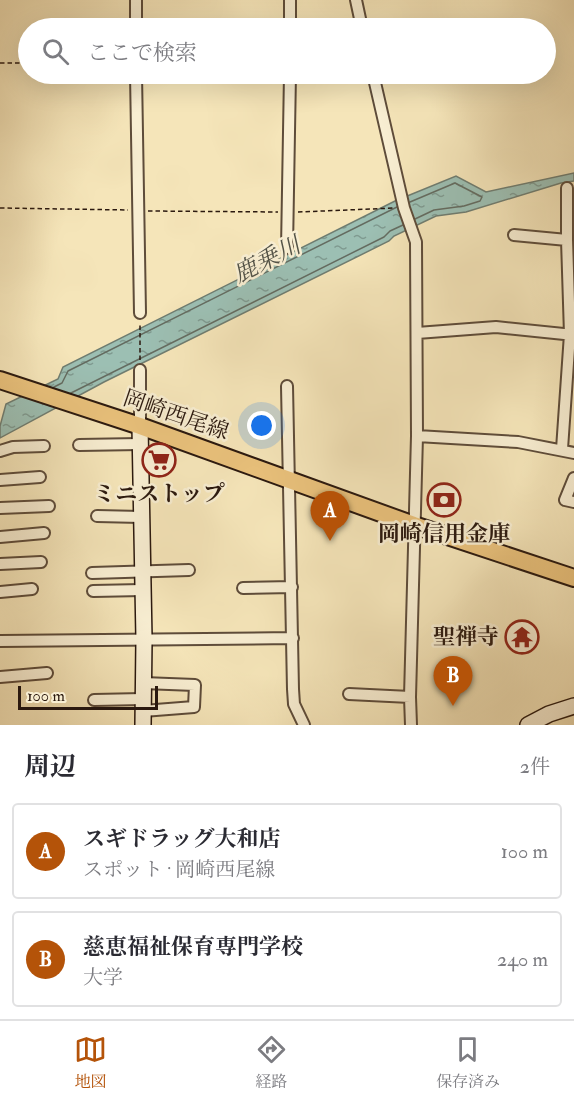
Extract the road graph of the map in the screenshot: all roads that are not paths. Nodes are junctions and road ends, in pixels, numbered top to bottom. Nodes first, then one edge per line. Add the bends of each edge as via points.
1 (136, 0) edge
2 (290, 0) edge
3 (356, 0) edge
4 (136, 18) edge
5 (290, 18) edge
6 (360, 18) edge
7 (136, 84) edge
8 (290, 84) edge
9 (375, 84) edge
10 (567, 188) dead end
11 (514, 235) dead end
12 (567, 240) junction
13 (286, 248) dead end
14 (140, 313) road end
15 (417, 333) junction
16 (572, 335) edge
17 (140, 370) road end
18 (0, 380) edge
19 (288, 386) dead end
20 (140, 426) junction
21 (417, 436) junction
22 (140, 444) junction
23 (44, 446) dead end
24 (79, 446) dead end
25 (562, 449) junction
26 (0, 452) edge
27 (574, 453) edge
28 (40, 477) dead end
29 (574, 478) edge
30 (290, 479) junction
31 (0, 480) edge
32 (574, 502) edge
33 (50, 506) dead end
34 (0, 508) edge
35 (97, 516) dead end
36 (141, 517) junction
37 (414, 525) junction
38 (44, 533) dead end
39 (0, 537) edge
40 (41, 562) dead end
41 (0, 564) edge
42 (189, 570) dead end
43 (142, 572) junction
44 (92, 573) dead end
45 (574, 578) edge
46 (292, 587) junction
47 (243, 588) dead end
48 (32, 589) dead end
49 (142, 590) junction
50 (0, 591) edge
51 (93, 591) dead end
52 (293, 638) junction
53 (144, 639) junction
54 (0, 641) edge
55 (47, 673) dead end
56 (0, 677) edge
57 (350, 694) dead end
58 (410, 697) junction
59 (94, 700) dead end
60 (143, 704) edge
61 (574, 706) edge
62 (304, 725) edge
63 (411, 725) edge
64 (528, 725) edge

1 - 4 street
2 - 5 street
3 - 6 street
7 - 14 street
8 - 13 street
9 - 15 street via 404,208 416,242
10 - 12 street
11 - 12 street
12 - 16 street
15 - 16 street via 496,327
15 - 21 street
16 - 25 street
17 - 20 street
18 - 20 main road, 岡崎西尾線
19 - 30 street
20 - 22 street
20 - 30 main road, 岡崎西尾線
21 - 25 street via 508,441
21 - 37 street
22 - 24 street
22 - 36 street
23 - 26 street via 13,447
25 - 27 street
28 - 31 street
29 - 32 street via 565,500
30 - 37 main road, 岡崎西尾線
30 - 46 street
33 - 34 street
35 - 36 street
36 - 43 street
37 - 45 main road, 岡崎西尾線
37 - 58 street
38 - 39 street
40 - 41 street
42 - 43 street
43 - 44 street
43 - 49 street
46 - 47 street
46 - 52 street
48 - 50 street
49 - 51 street
49 - 53 street
52 - 53 street
52 - 62 street via 294,704
53 - 54 street
53 - 60 street
55 - 56 street
57 - 58 street
58 - 63 street
59 - 60 street
61 - 64 street

